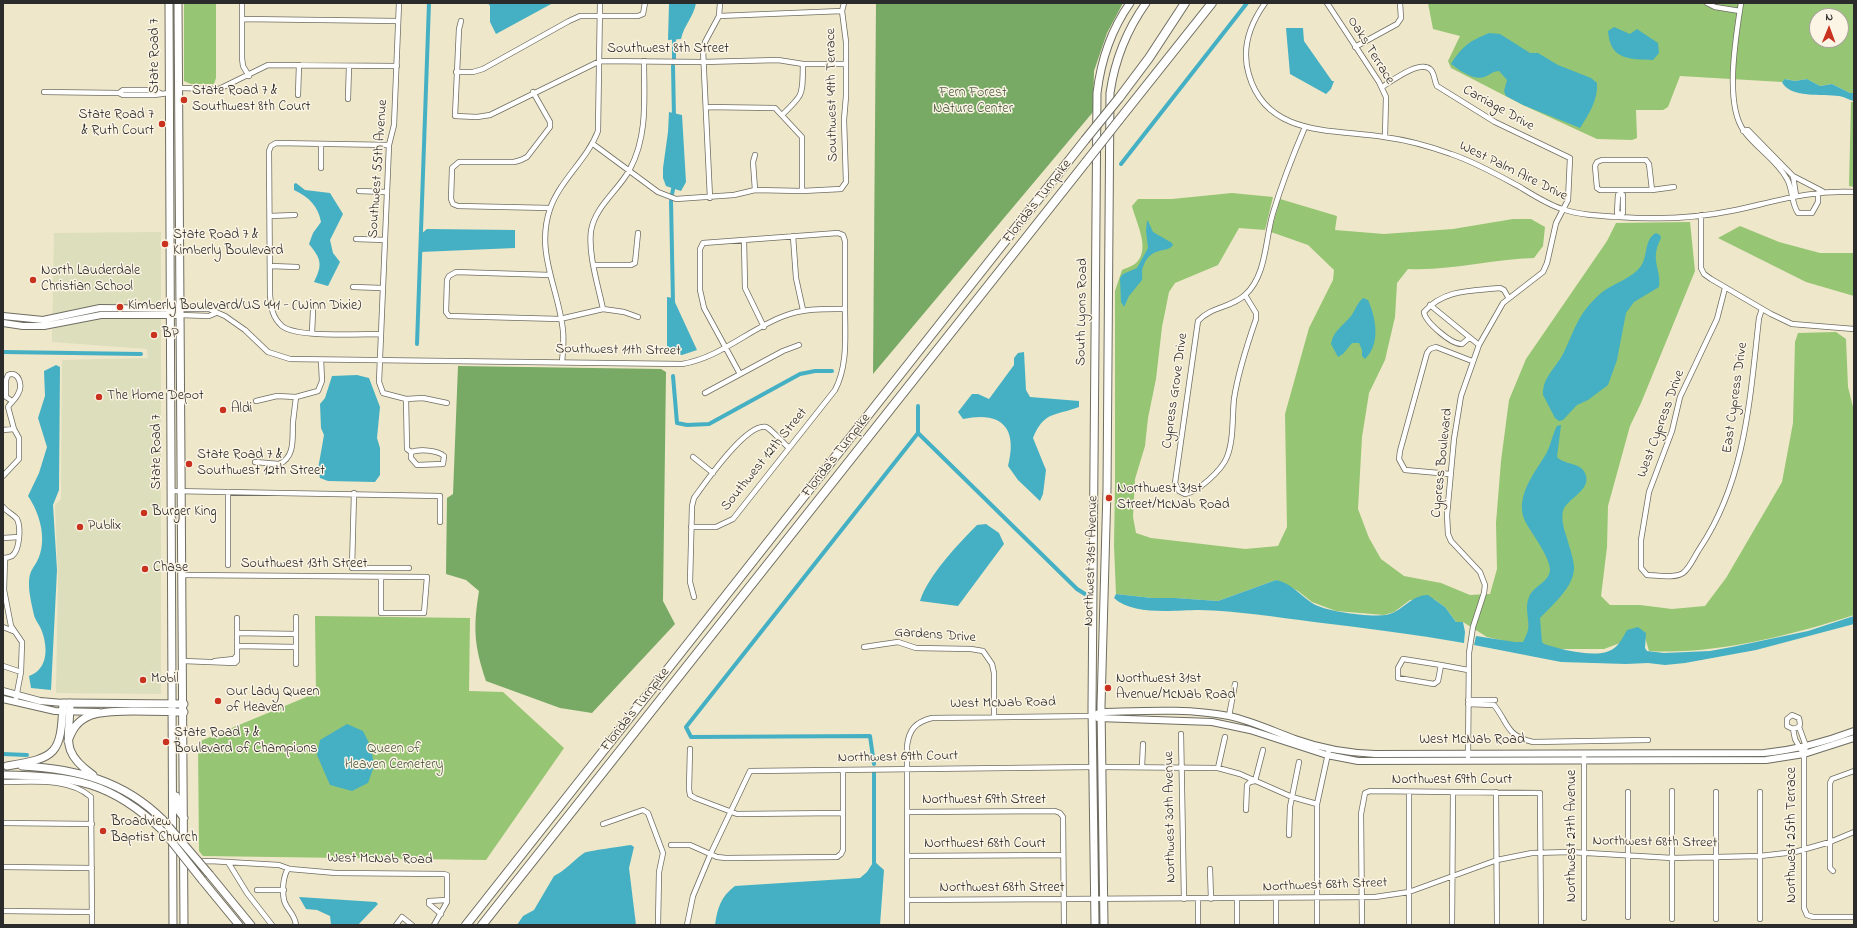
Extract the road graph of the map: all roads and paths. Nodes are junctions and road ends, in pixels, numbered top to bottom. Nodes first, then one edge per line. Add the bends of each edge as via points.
1 (169, 3) edge
2 (178, 3) edge
3 (242, 3) edge
4 (399, 3) edge
5 (600, 3) edge
6 (645, 3) edge
7 (720, 3) edge
8 (844, 3) edge
9 (1130, 3) edge
10 (1146, 3) edge
11 (1185, 3) edge
12 (1212, 3) edge
13 (1265, 3) edge
14 (1400, 3) edge
15 (1707, 3) edge
16 (1741, 3) edge
17 (1330, 4) edge
18 (842, 11) junction
19 (1740, 11) junction
20 (600, 16) junction
21 (719, 16) junction
22 (242, 19) junction
23 (398, 21) junction
24 (461, 21) dead end
25 (1355, 47) junction
26 (600, 61) junction
27 (644, 61) junction
28 (703, 62) junction
29 (803, 64) junction
30 (846, 64) junction
31 (299, 65) junction
32 (349, 66) junction
33 (397, 66) junction
34 (169, 69) junction
35 (456, 72) junction
36 (248, 76) junction
37 (179, 88) junction
38 (1382, 88) junction
39 (44, 92) dead end
40 (533, 92) junction
41 (169, 93) junction
42 (298, 95) dead end
43 (348, 99) dead end
44 (179, 106) junction
45 (706, 107) junction
46 (782, 116) junction
47 (1305, 127) junction
48 (1743, 130) junction
49 (1385, 137) junction
50 (321, 144) junction
51 (389, 144) junction
52 (593, 144) junction
53 (755, 155) dead end
54 (321, 168) dead end
55 (630, 170) junction
56 (170, 176) junction
57 (1793, 176) junction
58 (1674, 187) dead end
59 (755, 190) junction
60 (1652, 190) junction
61 (359, 191) dead end
62 (802, 191) junction
63 (387, 192) junction
64 (1621, 192) junction
65 (1821, 192) junction
66 (1854, 192) edge
67 (1794, 196) junction
68 (710, 198) junction
69 (180, 202) junction
70 (550, 208) junction
71 (1563, 210) junction
72 (295, 215) dead end
73 (1701, 215) junction
74 (270, 216) junction
75 (1620, 216) junction
76 (638, 233) dead end
77 (793, 236) junction
78 (356, 238) dead end
79 (385, 240) junction
80 (744, 240) junction
81 (594, 265) junction
82 (270, 266) junction
83 (297, 266) dead end
84 (550, 275) junction
85 (353, 287) dead end
86 (382, 288) junction
87 (1725, 288) junction
88 (1245, 295) junction
89 (1508, 298) junction
90 (1430, 305) junction
91 (1762, 308) junction
92 (603, 309) junction
93 (845, 309) junction
94 (803, 310) junction
95 (313, 311) dead end
96 (171, 312) junction
97 (180, 312) junction
98 (3, 316) edge
99 (638, 317) dead end
100 (560, 319) junction
101 (3, 323) edge
102 (764, 326) junction
103 (1854, 329) edge
104 (312, 333) junction
105 (380, 334) junction
106 (1469, 338) junction
107 (799, 345) dead end
108 (1479, 345) junction
109 (727, 347) junction
110 (321, 360) junction
111 (379, 361) junction
112 (1472, 361) junction
113 (562, 362) junction
114 (1095, 363) junction
115 (1107, 363) junction
116 (740, 374) junction
117 (705, 393) dead end
118 (296, 397) junction
119 (406, 399) junction
120 (12, 401) junction
121 (256, 401) dead end
122 (447, 403) dead end
123 (6, 407) edge
124 (14, 429) junction
125 (3, 430) edge
126 (789, 448) junction
127 (411, 452) junction
128 (693, 457) dead end
129 (255, 462) dead end
130 (713, 473) junction
131 (1450, 474) junction
132 (3, 476) edge
133 (172, 491) junction
134 (181, 491) junction
135 (228, 492) junction
136 (354, 494) junction
137 (3, 507) edge
138 (440, 522) dead end
139 (691, 527) junction
140 (19, 537) junction
141 (3, 538) edge
142 (4, 558) edge
143 (228, 565) dead end
144 (409, 568) dead end
145 (1683, 573) joint
146 (182, 575) junction
147 (381, 577) junction
148 (694, 597) dead end
149 (237, 618) dead end
150 (296, 618) dead end
151 (3, 627) edge
152 (1093, 629) joint
153 (13, 630) junction
154 (237, 633) junction
155 (296, 634) junction
156 (237, 646) junction
157 (296, 647) junction
158 (864, 647) dead end
159 (183, 661) junction
160 (296, 664) dead end
161 (3, 666) edge
162 (1441, 666) junction
163 (1468, 670) junction
164 (21, 672) junction
165 (1235, 684) dead end
166 (3, 691) edge
167 (3, 699) edge
168 (16, 699) junction
169 (1495, 700) dead end
170 (1468, 702) junction
171 (66, 703) junction
172 (173, 704) junction
173 (184, 704) junction
174 (66, 711) junction
175 (104, 712) junction
176 (173, 712) junction
177 (184, 712) junction
178 (1093, 716) junction
179 (1101, 716) junction
180 (1228, 716) junction
181 (994, 717) junction
182 (1799, 727) junction
183 (1792, 729) junction
184 (1854, 731) edge
185 (1181, 734) dead end
186 (1225, 737) dead end
187 (1854, 738) edge
188 (1648, 740) dead end
189 (68, 741) junction
190 (1143, 744) dead end
191 (1803, 747) junction
192 (690, 750) dead end
193 (1263, 750) dead end
194 (1328, 752) junction
195 (1584, 754) junction
196 (1804, 754) junction
197 (1468, 758) junction
198 (1584, 761) junction
199 (1300, 762) dead end
200 (5, 766) edge
201 (1093, 767) junction
202 (1102, 767) junction
203 (1142, 767) junction
204 (1182, 767) junction
205 (1218, 768) junction
206 (906, 769) junction
207 (843, 770) junction
208 (1854, 771) edge
209 (3, 775) edge
210 (98, 778) junction
211 (172, 778) junction
212 (1255, 781) junction
213 (3, 782) edge
214 (1672, 791) dead end
215 (1409, 792) junction
216 (1453, 792) junction
217 (1496, 792) junction
218 (1628, 792) dead end
219 (1716, 792) dead end
220 (1760, 792) dead end
221 (1292, 797) junction
222 (1317, 804) junction
223 (1246, 810) dead end
224 (907, 812) junction
225 (730, 813) junction
226 (843, 813) junction
227 (184, 818) junction
228 (3, 823) edge
229 (92, 824) junction
230 (603, 824) dead end
231 (1854, 832) edge
232 (1289, 835) dead end
233 (1830, 842) junction
234 (671, 845) dead end
235 (1804, 850) junction
236 (1541, 852) junction
237 (711, 853) junction
238 (1584, 853) junction
239 (1063, 855) junction
240 (907, 856) junction
241 (1628, 856) junction
242 (1716, 856) junction
243 (1760, 856) junction
244 (1672, 858) junction
245 (1497, 860) junction
246 (228, 862) junction
247 (184, 863) junction
248 (3, 867) edge
249 (92, 868) junction
250 (288, 869) junction
251 (1210, 869) dead end
252 (1833, 871) dead end
253 (1453, 876) junction
254 (258, 890) dead end
255 (284, 890) junction
256 (1409, 892) junction
257 (1362, 898) junction
258 (1064, 899) junction
259 (1095, 899) junction
260 (1104, 899) junction
261 (1184, 899) junction
262 (1198, 899) junction
263 (1211, 899) junction
264 (1237, 899) junction
265 (1276, 899) junction
266 (1317, 899) junction
267 (447, 900) junction
268 (907, 900) junction
269 (3, 911) edge
270 (92, 912) junction
271 (441, 914) junction
272 (231, 915) junction
273 (1628, 917) dead end
274 (1854, 917) edge
275 (1584, 918) dead end
276 (1760, 918) dead end
277 (1672, 919) dead end
278 (1716, 919) dead end
279 (92, 925) edge
280 (173, 925) edge
281 (184, 925) edge
282 (234, 925) edge
283 (239, 925) edge
284 (251, 925) edge
285 (272, 925) edge
286 (296, 925) edge
287 (396, 925) edge
288 (412, 925) edge
289 (434, 925) edge
290 (466, 925) edge
291 (482, 925) edge
292 (658, 925) edge
293 (687, 925) edge
294 (907, 925) edge
295 (1064, 925) edge
296 (1096, 925) edge
297 (1104, 925) edge
298 (1198, 925) edge
299 (1237, 925) edge
300 (1276, 925) edge
301 (1317, 925) edge
302 (1362, 925) edge
303 (1409, 925) edge
304 (1452, 925) edge
305 (1496, 925) edge
306 (1541, 925) edge

1 - 34 main road, State Road 7
2 - 37 main road, State Road 7
3 - 22 street
4 - 23 street, Southwest 55th Avenue
5 - 20 street
6 - 20 street via 643,14 638,16
7 - 21 street
8 - 18 street, Southwest 49th Terrace
9 - 114 main road, South Lyons Road via 1113,31 1106,50 1097,93
10 - 115 main road, Northwest 31st Avenue via 1123,40 1110,93
11 - 290 highway, Florida's Turnpike, bridge via 1119,98
12 - 291 highway, Florida's Turnpike, bridge
13 - 47 street, West Palm Aire Drive via 1257,15 1247,41 1245,56 1252,85 1260,99 1274,112 1291,123
14 - 25 street via 1401,18 1397,24
15 - 19 street via 1715,8
16 - 19 street
17 - 25 street, Oaks Terrace
18 - 21 street
18 - 30 street, Southwest 49th Terrace
19 - 48 street via 1733,100
20 - 26 street
20 - 35 street via 580,16 569,20 482,69
21 - 28 street via 705,42
22 - 23 street
22 - 36 street via 243,66
23 - 33 street, Southwest 55th Avenue
24 - 35 street via 458,29
25 - 38 street, Oaks Terrace
26 - 27 street, Southwest 8th Street
26 - 40 street, Southwest 8th Street
26 - 52 street via 599,122
27 - 28 street, Southwest 8th Street
27 - 55 street via 642,135
28 - 29 street, Southwest 8th Street via 778,60
28 - 45 street
29 - 30 street, Southwest 8th Street
29 - 46 street via 800,98
30 - 62 street, Southwest 49th Terrace via 846,182 841,189
31 - 32 street
31 - 36 street via 268,65
31 - 42 street
32 - 33 street
32 - 43 street
33 - 51 street, Southwest 55th Avenue via 394,125
34 - 37 main road via 173,83
34 - 41 main road, State Road 7
35 - 40 street, Southwest 8th Street via 455,116 490,115
36 - 37 street via 219,89
37 - 44 main road, State Road 7
38 - 49 street, Oaks Terrace via 1386,97
38 - 71 street, Carriage Drive via 1417,66 1424,66 1434,75 1437,86 1495,122 1570,158 1568,200
39 - 41 street via 119,93 126,90 154,90
40 - 70 street via 550,122 550,127 527,157 514,162 455,164 452,168 451,199 453,204 458,206
41 - 44 main road
41 - 56 main road, State Road 7
44 - 69 main road, State Road 7
45 - 46 street via 775,108
45 - 68 street
46 - 62 street via 802,138
47 - 49 street, West Palm Aire Drive
47 - 88 street, Cypress Grove Drive via 1272,214 1259,274
48 - 57 street via 1748,130
48 - 67 street via 1787,179
49 - 71 street, West Palm Aire Drive via 1418,143 1452,154 1491,171
50 - 51 street
50 - 54 street
50 - 74 street via 276,143 271,146
51 - 63 street, Southwest 55th Avenue
52 - 55 street
52 - 70 street
53 - 59 street
55 - 68 street via 658,192 676,199
55 - 81 street via 598,213 591,229 590,249
56 - 69 main road via 173,194
56 - 96 main road, State Road 7
57 - 65 street
57 - 67 street
58 - 60 street
59 - 62 street
59 - 68 street
60 - 64 street
60 - 64 street via 1649,164 1646,160 1597,162 1596,188
61 - 63 street
63 - 79 street, Southwest 55th Avenue
64 - 75 street via 1623,213
65 - 66 street, West Palm Aire Drive
65 - 67 street, West Palm Aire Drive
65 - 67 street via 1812,214 1798,213
67 - 73 street, West Palm Aire Drive
69 - 97 main road, State Road 7
70 - 84 street via 544,243
71 - 75 street, West Palm Aire Drive
71 - 89 street, Cypress Boulevard via 1556,223 1543,272
72 - 74 street
73 - 75 street, West Palm Aire Drive via 1654,218
73 - 87 street via 1701,268 1704,274
74 - 82 street
76 - 81 street via 635,263
77 - 80 street
77 - 93 street via 838,233 843,236
77 - 94 street via 796,278
78 - 79 street
79 - 86 street, Southwest 55th Avenue
80 - 102 street via 746,288
80 - 109 street via 703,243 700,249 700,290 704,308
81 - 92 street
82 - 83 street
82 - 104 street via 271,308 276,320 283,327 296,333
84 - 100 street
84 - 100 street via 456,272 449,276 446,312 449,316
85 - 86 street
86 - 105 street, Southwest 55th Avenue
87 - 91 street
87 - 145 street, West Cypress Drive via 1717,319 1680,397 1672,431 1649,492 1641,535 1643,573
88 - 88 street, Cypress Grove Drive via 1210,310 1198,321 1174,482 1179,491 1185,494 1191,493 1221,468 1227,458 1240,370 1256,319 1256,313
89 - 90 street via 1500,288 1455,293 1440,297
89 - 108 street, Cypress Boulevard
90 - 106 street
90 - 106 street via 1424,312 1426,320 1451,341 1462,344
91 - 103 street via 1792,324
91 - 145 street, East Cypress Drive via 1739,458 1721,510 1706,540
92 - 99 street
92 - 100 street
93 - 94 street, Southwest 11th Street
93 - 126 street, Southwest 12th Street via 844,365 840,379 835,390
94 - 102 street, Southwest 11th Street
95 - 104 street
96 - 97 main road
96 - 98 main road via 100,308 43,320
96 - 101 main road via 101,315 44,326
96 - 133 main road, State Road 7
97 - 110 street, Southwest 11th Street via 209,316 216,313 237,324 268,352 290,359
97 - 134 main road, State Road 7
100 - 113 street via 563,330
102 - 109 street, Southwest 11th Street
104 - 105 street
105 - 111 street, Southwest 55th Avenue
106 - 108 street
107 - 116 street
108 - 112 street, Cypress Boulevard
109 - 113 street, Southwest 11th Street via 706,358 682,364
109 - 116 street
110 - 111 street, Southwest 11th Street
110 - 118 street via 322,381 318,391
111 - 113 street, Southwest 11th Street
111 - 119 street via 379,382 383,393
112 - 131 street, Cypress Boulevard via 1461,396
112 - 131 street via 1436,347 1430,349 1400,451 1399,459 1405,470
114 - 115 main road
114 - 152 main road, South Lyons Road
115 - 179 main road, Northwest 31st Avenue via 1107,485
116 - 117 street
118 - 121 street via 278,396
118 - 129 street via 294,443 287,458 279,464
119 - 122 street via 423,398
119 - 127 street via 407,449
120 - 120 street via 20,392 19,379 12,373 6,380 6,397
120 - 123 street
123 - 124 street
124 - 125 street
124 - 132 street via 19,438 19,459
126 - 130 street via 772,430 762,428 735,446
126 - 139 street, Southwest 12th Street via 733,519 716,527
127 - 127 street via 421,450 441,454 444,456 443,464 417,465 411,458
128 - 130 street
130 - 139 street via 694,498
131 - 163 street, Cypress Boulevard via 1448,534 1457,549 1480,572 1485,585 1470,642
133 - 134 street
133 - 172 main road, State Road 7
134 - 135 street
134 - 146 main road, State Road 7
135 - 136 street
135 - 143 street
136 - 138 street via 440,496
136 - 144 street via 352,568
137 - 140 street via 16,518
139 - 148 street via 690,582
140 - 141 street
140 - 142 street via 15,552 12,556
142 - 153 street via 4,590
146 - 147 street, Southwest 13th Street
146 - 159 main road, State Road 7
147 - 147 street, Southwest 13th Street via 427,577 424,613 381,613
149 - 154 street
150 - 155 street
151 - 153 street
152 - 178 main road, Northwest 31st Avenue
153 - 164 street via 22,642
154 - 155 street
154 - 156 street
155 - 157 street
156 - 157 street
156 - 159 street via 235,663
157 - 160 street
158 - 181 street, Gardens Drive via 898,642 916,648 983,651 992,664 994,673
159 - 173 main road, State Road 7
161 - 164 street
162 - 162 street via 1403,660 1398,668 1398,678 1434,684 1438,681
162 - 163 street
163 - 170 street, Cypress Boulevard
164 - 168 street
165 - 180 street
166 - 168 main road
167 - 168 main road
168 - 171 main road
168 - 174 main road via 35,708
169 - 170 street
170 - 188 street via 1494,705 1511,733 1522,740
170 - 197 street, Cypress Boulevard
171 - 172 main road
171 - 174 main road
172 - 173 main road
172 - 176 main road, State Road 7
173 - 177 main road, State Road 7
174 - 175 main road
174 - 189 main road
174 - 200 main road via 61,737 54,751 41,759
175 - 176 main road
175 - 189 main road via 90,715 79,722
176 - 177 main road
176 - 211 main road, State Road 7
177 - 227 main road, State Road 7
178 - 179 main road, West McNab Road
178 - 181 street, West McNab Road
178 - 201 main road, Northwest 31st Avenue
179 - 180 main road, West McNab Road via 1196,712
179 - 194 main road, West McNab Road via 1212,722
179 - 202 main road, Northwest 31st Avenue
180 - 194 main road, West McNab Road
181 - 206 street, West McNab Road via 932,718 915,724 908,735
182 - 183 street
182 - 183 street via 1799,718 1792,715 1786,723
182 - 191 street
183 - 191 street
184 - 191 main road, West McNab Road
185 - 204 street, Northwest 30th Avenue
186 - 205 street
187 - 196 main road, West McNab Road
189 - 210 main road via 74,758
190 - 203 street
191 - 195 main road, West McNab Road via 1764,753
191 - 196 street
192 - 225 street via 690,795
193 - 212 street
194 - 197 main road, West McNab Road
194 - 222 street
195 - 197 main road, West McNab Road
195 - 198 street, Northwest 27th Avenue
196 - 198 main road, West McNab Road via 1766,760
196 - 235 street, Northwest 25th Terrace
197 - 198 main road, West McNab Road
198 - 238 street, Northwest 27th Avenue
199 - 221 street
200 - 210 main road via 54,768
201 - 206 street, Northwest 69th Court
201 - 259 main road, Northwest 31st Avenue
202 - 203 street
202 - 260 main road, Northwest 31st Avenue
203 - 204 street
204 - 205 street
204 - 261 street, Northwest 30th Avenue
205 - 212 street
206 - 207 street, Northwest 69th Court
206 - 224 street
207 - 225 street, Northwest 69th Court via 750,771
207 - 226 street
208 - 233 street via 1832,779
209 - 272 main road, bridge via 71,779 129,802 164,832
210 - 284 main road, bridge via 151,808
211 - 227 main road via 178,810
211 - 280 main road, State Road 7
212 - 221 street
212 - 223 street via 1247,785
213 - 229 street via 56,783 77,788 91,797
214 - 244 street
215 - 216 street, Northwest 69th Court
215 - 256 street
215 - 257 street, Northwest 69th Court via 1365,793 1361,814
216 - 217 street, Northwest 69th Court
216 - 253 street
217 - 236 street, Northwest 69th Court via 1540,793
217 - 245 street
218 - 241 street
219 - 242 street
220 - 243 street
221 - 222 street
221 - 232 street
222 - 266 street
224 - 239 street, Northwest 69th Street via 1060,813 1063,818
224 - 240 street
225 - 226 street
225 - 237 street
226 - 237 street via 843,850 837,857 726,858
227 - 247 main road, State Road 7
228 - 229 street
229 - 249 street
230 - 292 street via 643,810 648,813 663,853 659,872
231 - 233 street, Northwest 68th Street
233 - 235 street, Northwest 68th Street
233 - 252 street via 1830,868
234 - 237 street via 690,845
235 - 243 street, Northwest 68th Street
235 - 274 street, Northwest 25th Terrace via 1804,908 1807,915
236 - 238 street, Northwest 68th Street
236 - 245 street, Northwest 68th Street
236 - 306 street
237 - 293 street via 693,896
238 - 241 street, Northwest 68th Street
238 - 275 street, Northwest 27th Avenue
239 - 240 street, Northwest 68th Court
239 - 258 street
240 - 268 street
241 - 244 street, Northwest 68th Street
241 - 273 street
242 - 243 street, Northwest 68th Street
242 - 244 street, Northwest 68th Street
242 - 278 street
243 - 276 street
244 - 277 street
245 - 253 street, Northwest 68th Street
245 - 305 street
246 - 247 street, West McNab Road
246 - 250 street, West McNab Road via 279,865
246 - 285 street via 247,893
247 - 281 main road, State Road 7
248 - 249 street
249 - 270 street
250 - 255 street via 284,874
250 - 267 street, West McNab Road via 336,873 444,874 447,875
251 - 263 street
253 - 256 street, Northwest 68th Street
253 - 304 street
254 - 255 street
255 - 286 street via 284,900 295,918
256 - 257 street, Northwest 68th Street
256 - 303 street
257 - 266 street, Northwest 68th Street
257 - 302 street
258 - 259 street, Northwest 68th Street
258 - 268 street, Northwest 68th Street
258 - 295 street
259 - 260 street, Northwest 68th Street
259 - 296 main road, Northwest 31st Avenue
260 - 261 street, Northwest 68th Street
260 - 297 main road, Northwest 31st Avenue
261 - 262 street, Northwest 68th Street
262 - 263 street, Northwest 68th Street
262 - 298 street
263 - 264 street, Northwest 68th Street
264 - 265 street, Northwest 68th Street
264 - 299 street
265 - 266 street, Northwest 68th Street
265 - 300 street
266 - 301 street
267 - 271 street, West McNab Road
267 - 271 street via 429,901 429,904
268 - 294 street
269 - 270 street
270 - 279 street
271 - 289 street, West McNab Road
272 - 282 main road
272 - 283 main road
287 - 288 street via 402,917

